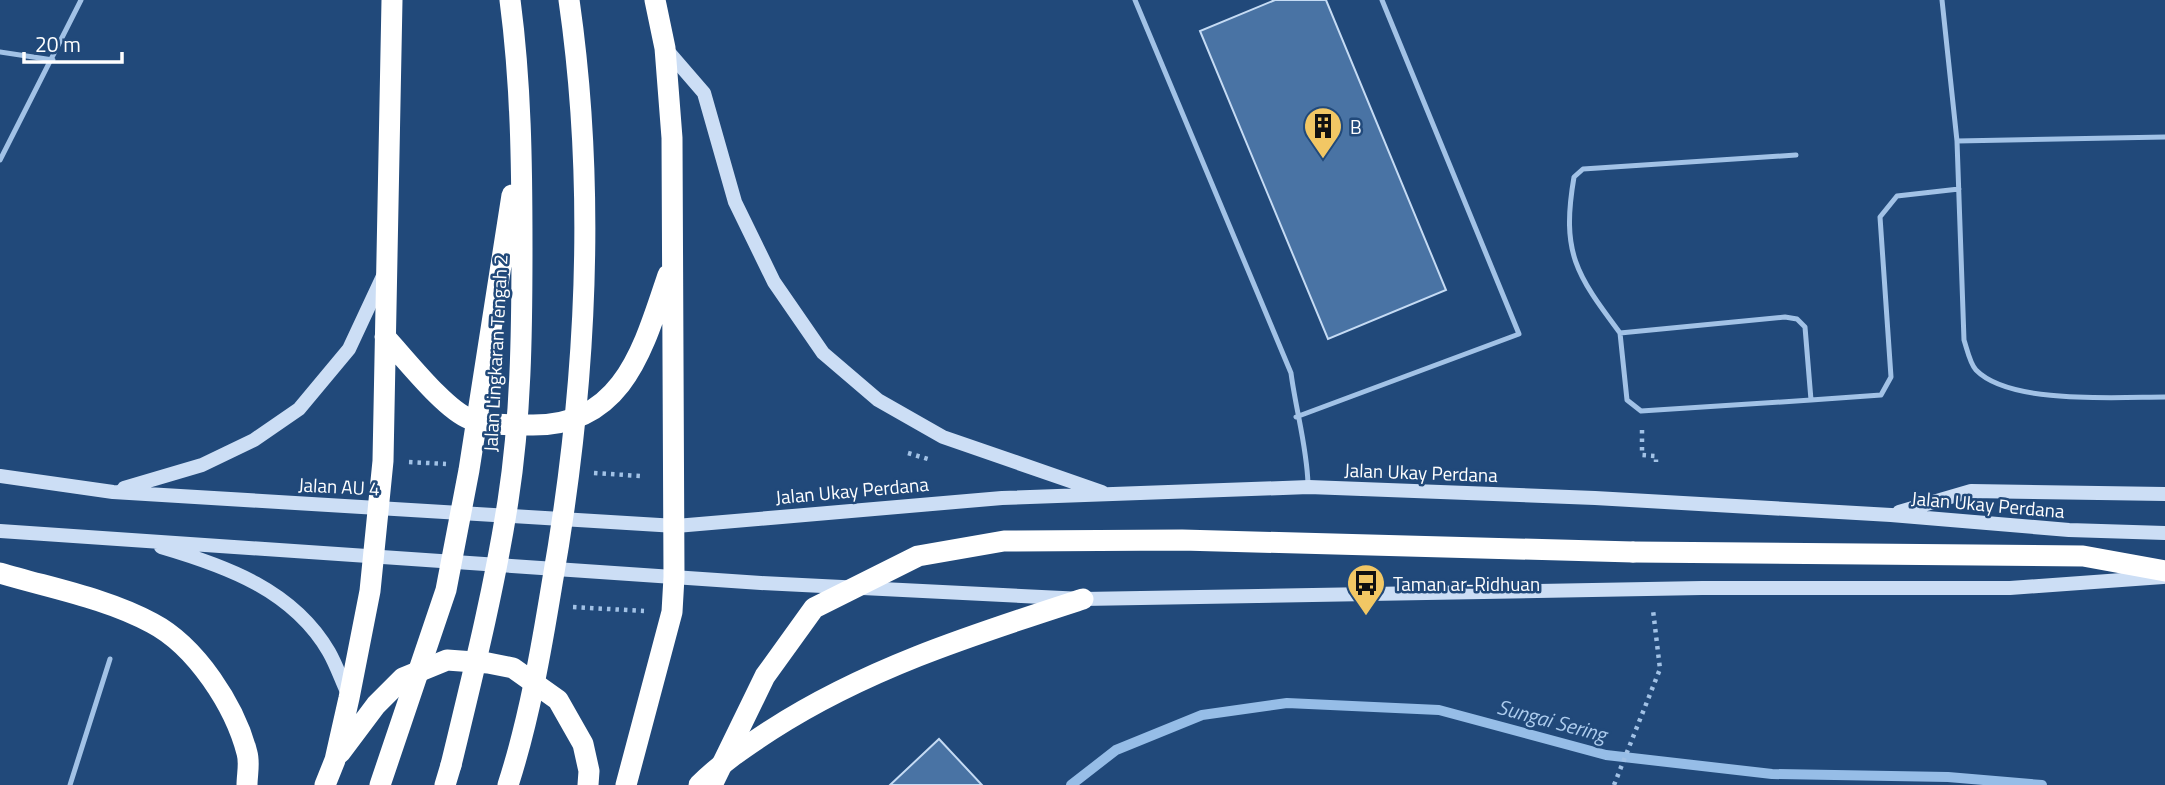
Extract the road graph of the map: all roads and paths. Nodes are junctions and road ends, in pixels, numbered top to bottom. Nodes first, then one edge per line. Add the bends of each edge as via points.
1 (81, 0) edge
2 (392, 0) edge
3 (510, 0) edge
4 (569, 0) edge
5 (655, 0) edge
6 (1135, 0) edge
7 (1382, 0) edge
8 (1941, 0) edge
9 (665, 48) junction
10 (0, 52) edge
11 (53, 60) junction
12 (2165, 137) edge
13 (522, 139) junction
14 (1957, 141) junction
15 (1796, 155) dead end
16 (0, 160) edge
17 (1959, 189) junction
18 (673, 260) junction
19 (386, 268) junction
20 (1620, 333) junction
21 (385, 337) junction
22 (2165, 397) edge
23 (1811, 400) junction
24 (1641, 411) junction
25 (1296, 417) junction
26 (1656, 461) dead end
27 (0, 477) edge
28 (1308, 487) junction
29 (113, 492) junction
30 (2165, 494) edge
31 (1110, 495) junction
32 (379, 508) junction
33 (1891, 515) junction
34 (676, 526) junction
35 (0, 531) edge
36 (2165, 533) edge
37 (137, 540) junction
38 (375, 555) junction
39 (2165, 571) edge
40 (0, 573) edge
41 (674, 577) junction
42 (2165, 577) edge
43 (1650, 589) junction
44 (1083, 599) junction
45 (110, 659) dead end
46 (349, 698) junction
47 (335, 760) junction
48 (70, 785) edge
49 (247, 785) edge
50 (325, 785) edge
51 (380, 785) edge
52 (445, 785) edge
53 (508, 785) edge
54 (588, 785) edge
55 (626, 785) edge
56 (699, 785) edge
57 (712, 785) edge
58 (1614, 785) edge

1 - 11 lane
2 - 19 highway
3 - 13 highway, Jalan Lingkaran Tengah 2, bridge
4 - 53 highway, bridge via 585,137 578,403 544,631
5 - 9 highway
6 - 25 lane via 1291,373
7 - 25 lane via 1519,334
8 - 14 lane
9 - 18 highway via 672,138
9 - 31 street via 704,93 735,202 774,282 823,353 878,400 943,437
10 - 11 lane
11 - 16 lane
12 - 14 lane
13 - 51 highway, bridge via 446,590
13 - 52 highway, Jalan Lingkaran Tengah 2, bridge via 519,413 486,623
14 - 17 lane
15 - 20 lane via 1583,169 1574,177 1570,215 1575,266
17 - 22 lane via 1964,340 1976,370 2008,389 2066,396
17 - 23 lane via 1897,196 1880,217 1891,377 1881,395
18 - 21 highway via 647,337 625,383 591,412 554,426 468,419 439,396
18 - 34 highway
19 - 21 highway
19 - 29 street via 349,349 299,409 254,440 202,465
20 - 23 lane via 1797,319 1805,327
20 - 24 lane via 1627,400
21 - 32 highway
23 - 24 lane
24 - 26 path via 1642,455 1656,456
25 - 28 lane via 1307,458
27 - 29 street, Jalan AU 4
28 - 31 street, Jalan Ukay Perdana
28 - 33 street, Jalan Ukay Perdana
29 - 32 street, Jalan AU 4
30 - 33 street via 1970,491
31 - 34 street, Jalan Ukay Perdana via 883,506
32 - 34 street, Jalan AU 4
32 - 38 highway
33 - 36 street, Jalan Ukay Perdana
34 - 41 highway
35 - 37 street
37 - 38 street
37 - 46 street via 207,561 266,587 291,605 329,652
38 - 41 street
38 - 46 highway
39 - 57 highway, bridge via 2083,556 1004,541 918,556 814,608 765,677
40 - 49 highway via 154,623 194,658 225,696 248,755
41 - 44 street
41 - 55 highway via 672,612
42 - 43 street via 2010,588
43 - 44 street
43 - 58 path via 1660,669
44 - 56 highway via 883,669 778,726 720,763
45 - 48 lane
46 - 47 highway
47 - 50 highway
47 - 54 highway via 376,705 404,678 447,660 488,663 513,668 558,700 583,744

